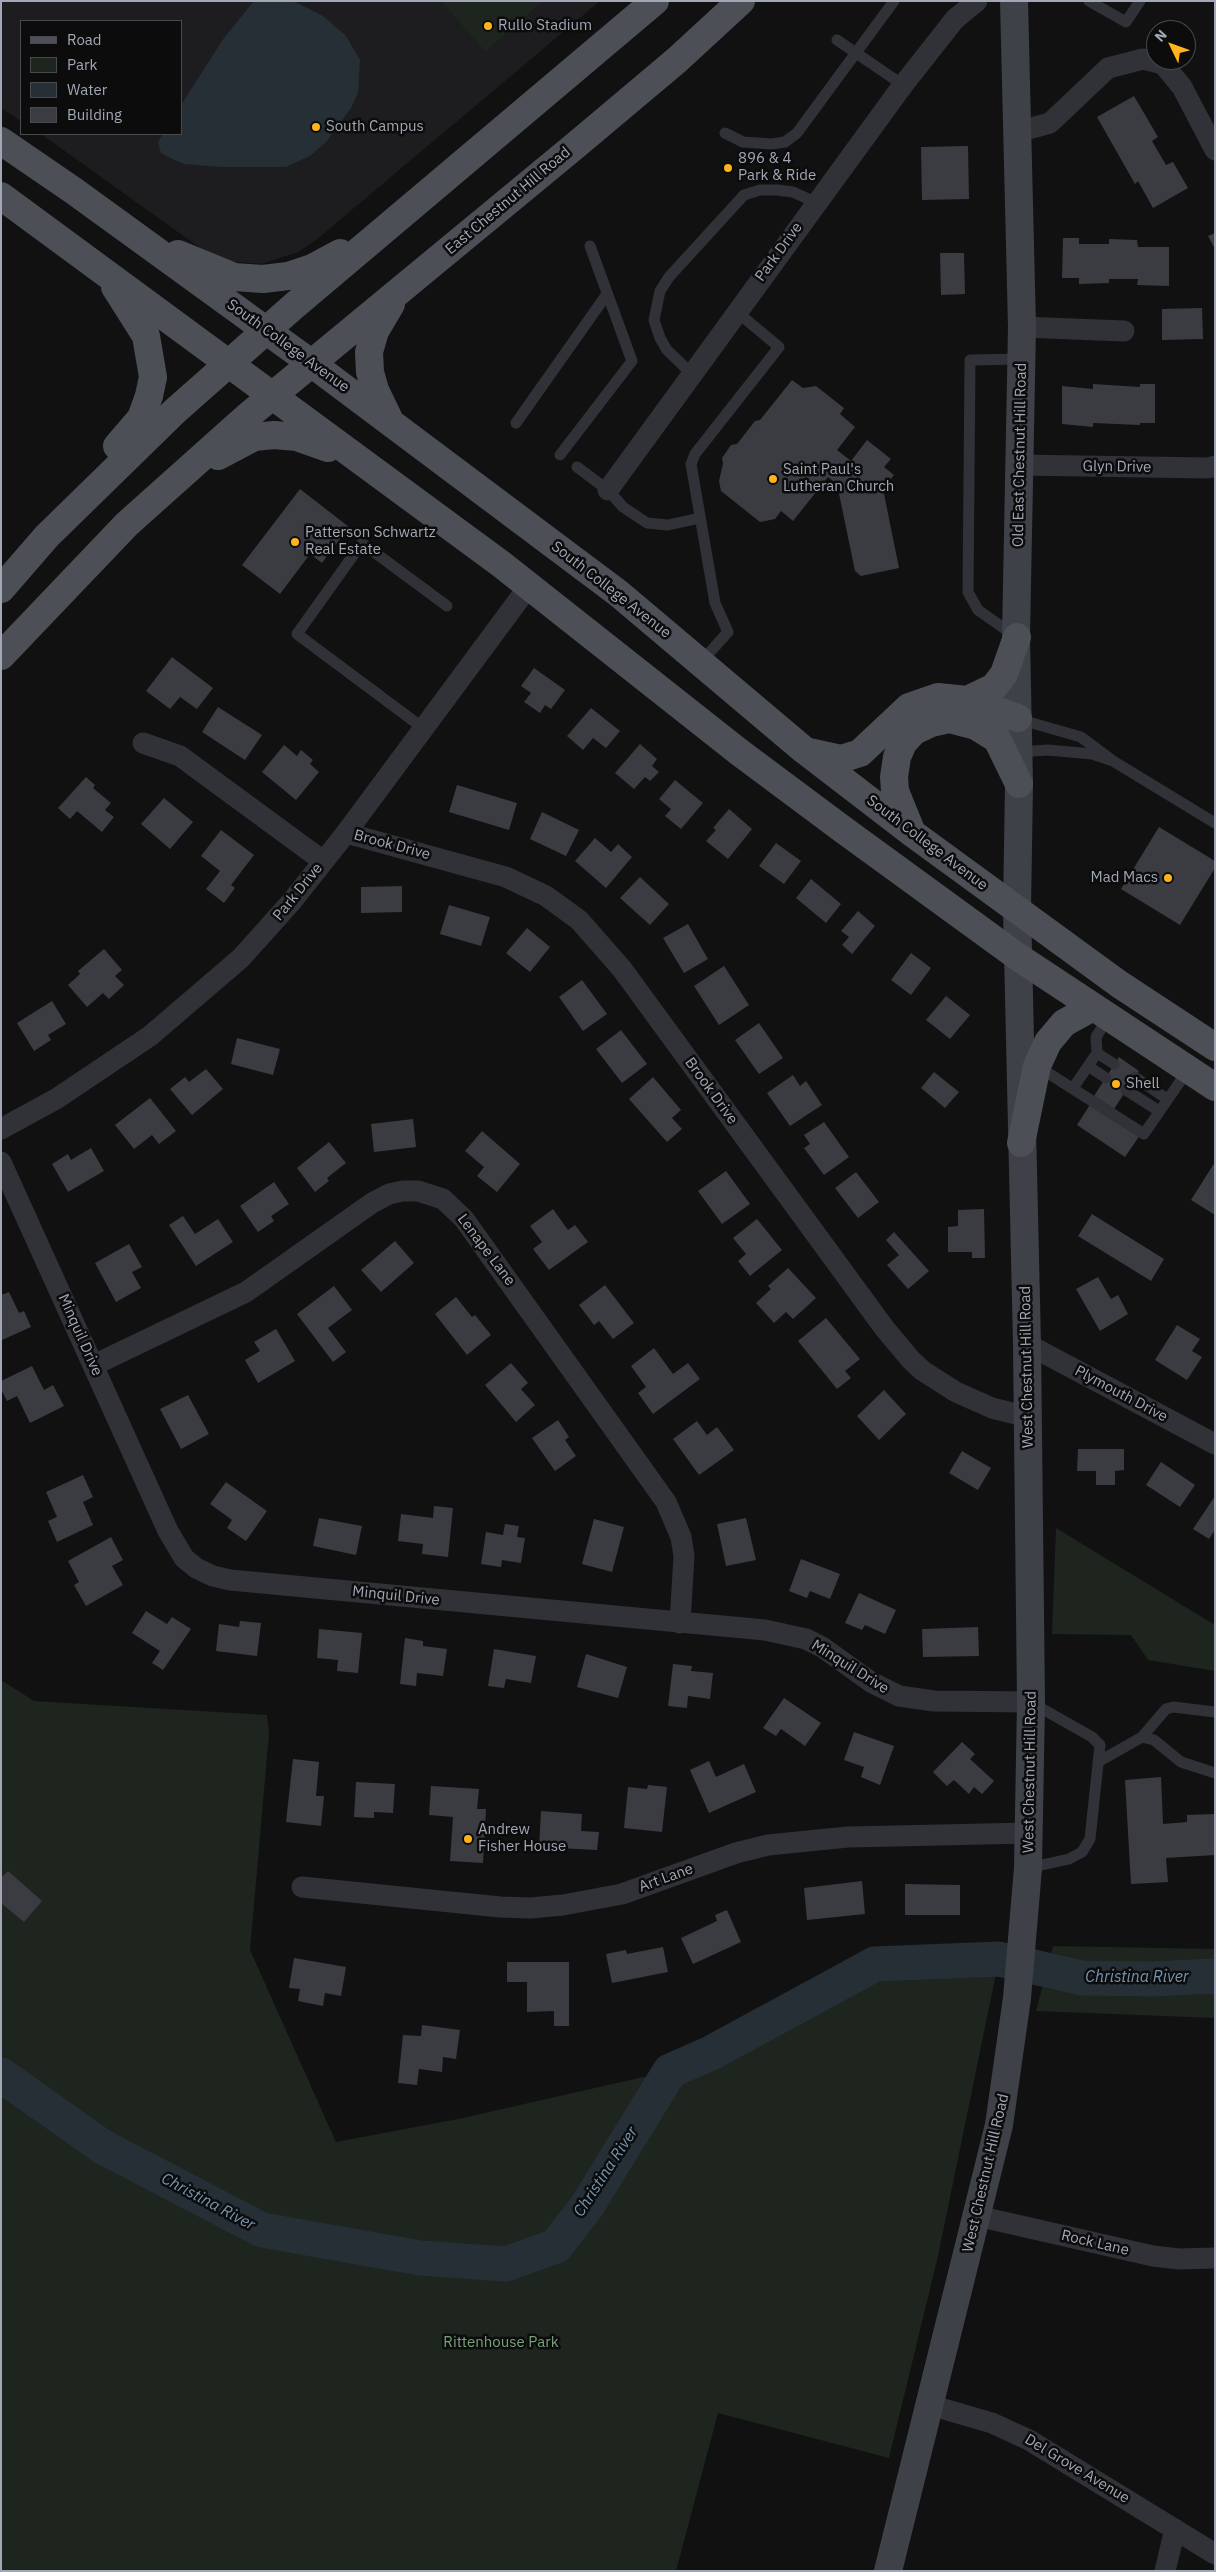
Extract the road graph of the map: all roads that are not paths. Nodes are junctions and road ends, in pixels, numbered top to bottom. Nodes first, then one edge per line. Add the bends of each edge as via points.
1 (656, 1) edge
2 (741, 1) edge
3 (894, 1) edge
4 (977, 1) edge
5 (993, 1) edge
6 (1089, 1) edge
7 (1140, 1) edge
8 (958, 10) edge
9 (1014, 13) edge
10 (837, 40) dead end
11 (856, 53) junction
12 (903, 85) junction
13 (1017, 132) junction
14 (725, 133) dead end
15 (1, 141) edge
16 (1215, 150) edge
17 (1, 196) edge
18 (815, 202) junction
19 (399, 218) junction
20 (142, 239) junction
21 (590, 246) dead end
22 (106, 273) junction
23 (397, 293) junction
24 (607, 294) junction
25 (737, 312) junction
26 (1022, 326) junction
27 (266, 331) junction
28 (1124, 331) dead end
29 (1021, 359) junction
30 (312, 363) junction
31 (228, 364) junction
32 (692, 374) junction
33 (271, 396) junction
34 (391, 423) junction
35 (516, 423) dead end
36 (560, 455) dead end
37 (1019, 465) junction
38 (366, 466) junction
39 (1215, 466) edge
40 (577, 467) dead end
41 (180, 477) junction
42 (608, 490) junction
43 (700, 518) junction
44 (47, 536) junction
45 (529, 586) junction
46 (1, 589) edge
47 (447, 606) dead end
48 (1017, 636) junction
49 (1, 656) edge
50 (702, 662) junction
51 (967, 700) junction
52 (1018, 718) junction
53 (423, 728) junction
54 (143, 743) dead end
55 (804, 750) junction
56 (1018, 752) junction
57 (1113, 761) junction
58 (1019, 784) junction
59 (1215, 823) edge
60 (346, 833) junction
61 (912, 833) junction
62 (323, 861) junction
63 (1017, 909) junction
64 (1018, 957) junction
65 (1101, 1013) junction
66 (1212, 1040) edge
67 (1097, 1053) junction
68 (1114, 1064) dead end
69 (1037, 1066) junction
70 (1088, 1066) junction
71 (1188, 1070) junction
72 (1106, 1078) dead end
73 (1135, 1078) dead end
74 (1215, 1087) edge
75 (1073, 1088) junction
76 (1126, 1090) dead end
77 (1167, 1099) junction
78 (1159, 1111) junction
79 (1, 1128) edge
80 (1021, 1143) junction
81 (1, 1162) edge
82 (1027, 1344) junction
83 (94, 1365) junction
84 (1028, 1417) junction
85 (1215, 1444) edge
86 (680, 1623) junction
87 (1030, 1702) junction
88 (1215, 1712) edge
89 (1142, 1737) junction
90 (1098, 1762) junction
91 (1215, 1773) edge
92 (1030, 1833) junction
93 (1028, 1868) junction
94 (302, 1887) dead end
95 (977, 2216) junction
96 (1215, 2258) edge
97 (930, 2406) junction
98 (1175, 2529) junction
99 (1215, 2554) edge
100 (888, 2571) edge
101 (1165, 2571) edge

1 - 19 main road
2 - 23 main road, East Chestnut Hill Road via 670,66
3 - 11 lane
4 - 8 street, Park Drive
5 - 9 street via 1007,12
6 - 7 lane via 1126,22
8 - 12 street, Park Drive
9 - 13 street, Old East Chestnut Hill Road
10 - 11 lane
11 - 12 lane
11 - 14 lane via 797,133 784,142 743,142
12 - 18 street, Park Drive
13 - 16 street via 1050,123 1108,68 1143,59 1164,64 1182,87
13 - 26 street, Old East Chestnut Hill Road
15 - 20 main road, South College Avenue
17 - 22 main road
18 - 25 street, Park Drive
18 - 32 lane via 793,192 776,190 744,195 669,277 660,291 654,320 667,350
19 - 20 main road via 312,268 288,276 263,279 234,276
19 - 27 main road
20 - 27 main road, South College Avenue
21 - 24 lane
22 - 31 main road
22 - 44 main road via 146,336 153,374 149,396 140,418
23 - 30 main road, East Chestnut Hill Road
23 - 34 main road via 375,331 369,352 375,390
24 - 35 lane
24 - 36 lane via 632,361
25 - 32 street, Park Drive
25 - 43 lane via 779,347 691,464
26 - 28 street
26 - 29 street, Old East Chestnut Hill Road
27 - 30 main road, South College Avenue
27 - 31 main road
29 - 37 street, Old East Chestnut Hill Road
29 - 48 lane via 970,360 968,592 978,610
30 - 33 main road, East Chestnut Hill Road
30 - 34 main road, South College Avenue
31 - 33 main road
31 - 44 main road
32 - 42 street, Park Drive
33 - 38 main road
33 - 41 main road, East Chestnut Hill Road
34 - 50 main road, South College Avenue via 618,593
37 - 39 street, Glyn Drive
37 - 48 street, Old East Chestnut Hill Road
38 - 41 main road via 298,437 274,435 254,437
38 - 45 main road
40 - 42 lane
41 - 49 main road via 102,549
42 - 43 lane via 623,507 647,523 668,525
43 - 50 lane via 715,603 728,632
44 - 46 main road
45 - 53 street, Park Drive
45 - 64 main road via 738,752
47 - 53 lane via 362,542 297,634
48 - 51 main road via 1004,674 994,687
48 - 52 street, Old East Chestnut Hill Road
50 - 55 main road, South College Avenue
51 - 52 main road
51 - 55 main road via 938,697 910,707 860,753 841,759
52 - 56 street, Old East Chestnut Hill Road
52 - 57 lane via 1081,737
53 - 60 street, Park Drive
54 - 62 street via 180,756
55 - 61 main road, South College Avenue
56 - 57 lane via 1083,753
56 - 58 street, Old East Chestnut Hill Road
57 - 59 lane
58 - 61 main road via 997,739 976,726 949,720 931,723 914,731 903,743 895,770 895,791
58 - 63 street, Old East Chestnut Hill Road
60 - 62 street, Park Drive
60 - 84 street, Brook Drive via 506,877 546,896 579,920 622,969 910,1360 956,1392 992,1408
61 - 63 main road, South College Avenue
62 - 79 street, Park Drive via 260,939 181,1011 89,1078
63 - 64 street, Old East Chestnut Hill Road
63 - 66 main road, South College Avenue via 1119,984
64 - 65 main road
64 - 80 street, West Chestnut Hill Road
65 - 67 lane via 1096,1036
65 - 69 main road via 1064,1023 1048,1042
65 - 71 main road
67 - 68 lane
67 - 70 lane
69 - 75 lane
69 - 80 main road
70 - 72 lane
70 - 75 lane
71 - 74 main road
71 - 77 lane
73 - 77 lane
75 - 78 lane via 1144,1134
76 - 78 lane
77 - 78 lane
80 - 82 street, West Chestnut Hill Road
81 - 83 street, Minquil Drive
82 - 84 street, West Chestnut Hill Road
82 - 85 street, Plymouth Drive
83 - 86 street, Minquil Drive via 176,1546 196,1568 213,1576
83 - 86 street, Lenape Lane via 246,1292 389,1194 418,1191 443,1199 464,1219 666,1502 682,1538
84 - 87 street, West Chestnut Hill Road
86 - 87 street, Minquil Drive via 765,1630 806,1639 840,1658 883,1690 899,1696 934,1701
87 - 90 lane via 1092,1737 1100,1745
87 - 92 street, West Chestnut Hill Road
88 - 89 lane via 1173,1707 1158,1717
89 - 90 lane
89 - 91 lane via 1154,1740 1181,1762
90 - 93 lane via 1090,1839 1082,1852 1070,1859
92 - 93 street, West Chestnut Hill Road
92 - 94 street, Art Lane via 848,1837 768,1845 736,1853 622,1894 530,1908
93 - 95 street, West Chestnut Hill Road via 1017,1998 999,2126
95 - 96 street, Rock Lane via 1153,2256
95 - 97 street, West Chestnut Hill Road
97 - 98 street, Del Grove Avenue via 992,2424 1029,2440
97 - 100 street, West Chestnut Hill Road
98 - 99 street, Del Grove Avenue
98 - 101 street

